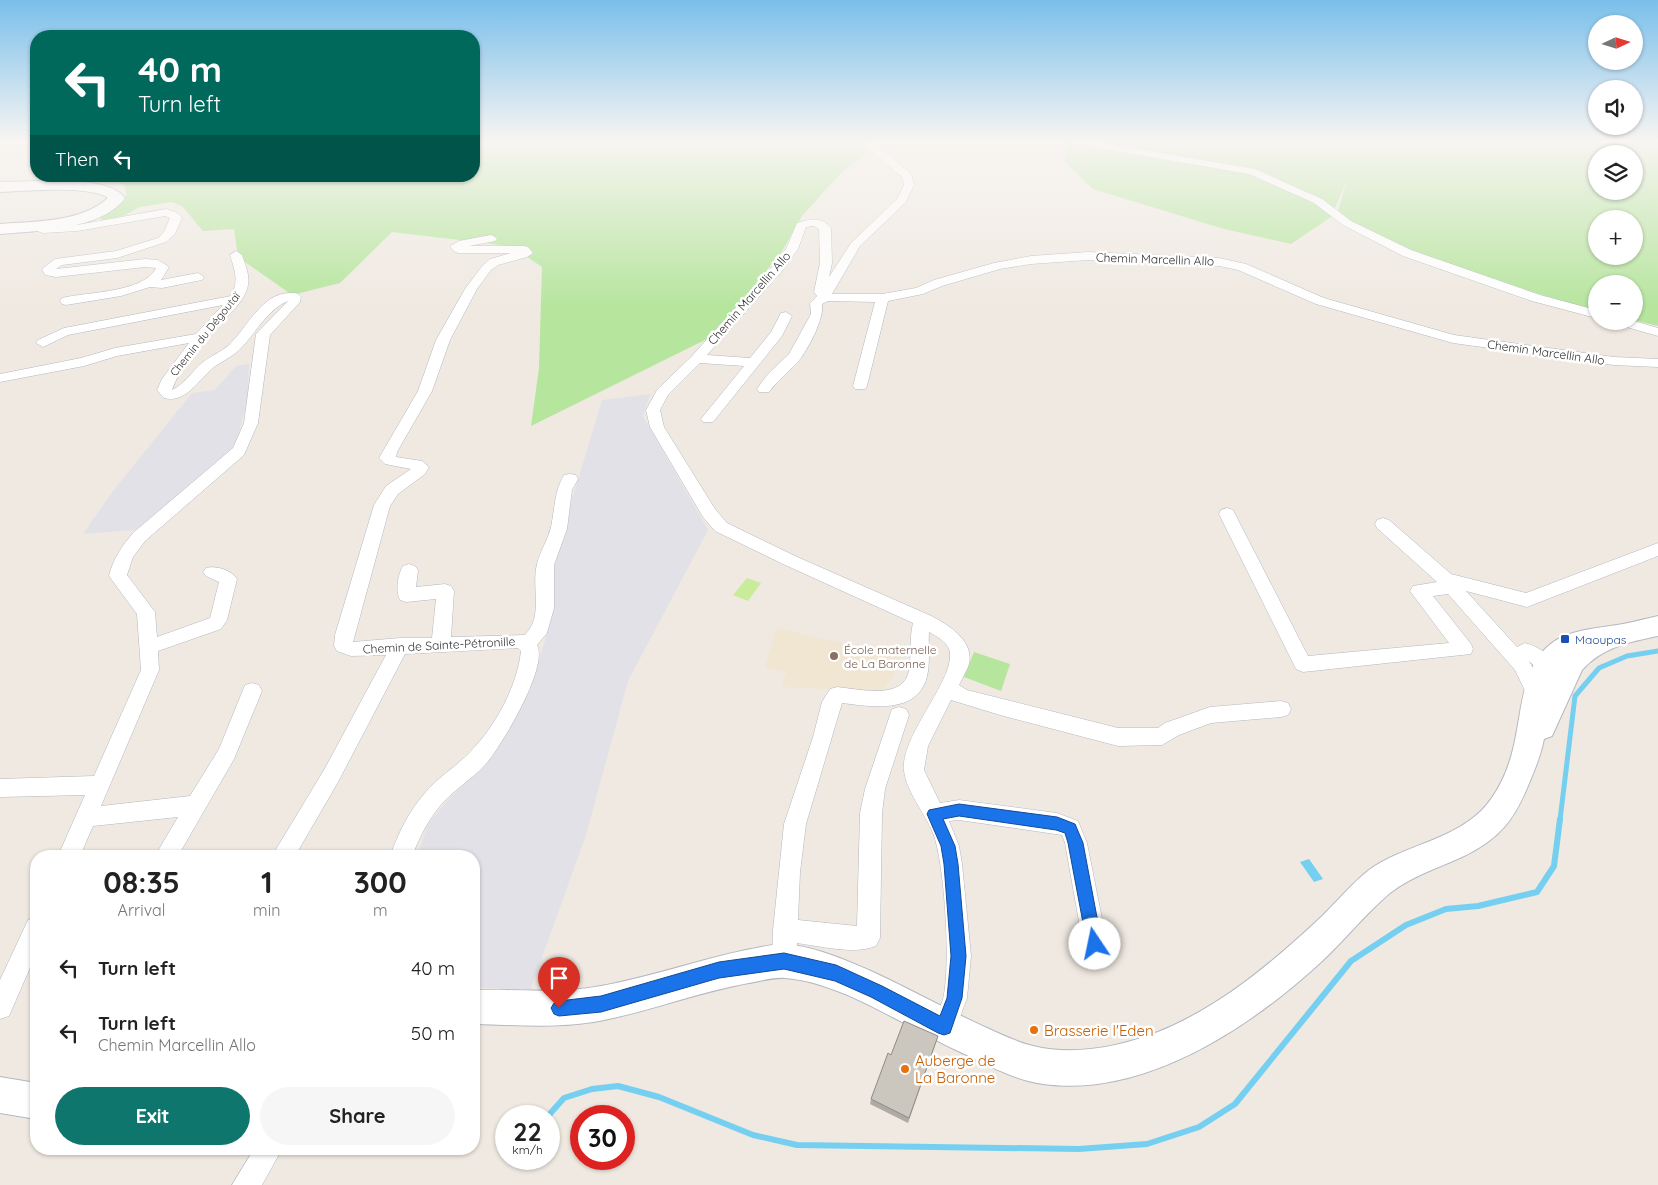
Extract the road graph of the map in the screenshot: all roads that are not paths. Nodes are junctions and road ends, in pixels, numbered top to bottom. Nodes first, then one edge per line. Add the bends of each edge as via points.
1 (116, 196) edge
2 (904, 196) edge
3 (1308, 196) edge
4 (40, 225) junction
5 (0, 229) edge
6 (491, 239) dead end
7 (236, 255) dead end
8 (198, 277) dead end
9 (149, 283) junction
10 (825, 297) junction
11 (882, 298) junction
12 (236, 299) junction
13 (66, 301) dead end
14 (1588, 312) edge
15 (786, 316) dead end
16 (1643, 328) edge
17 (1658, 332) edge
18 (200, 337) junction
19 (43, 343) dead end
20 (697, 360) junction
21 (754, 362) junction
22 (1658, 363) edge
23 (0, 378) edge
24 (860, 386) dead end
25 (764, 389) dead end
26 (708, 419) dead end
27 (570, 479) dead end
28 (1227, 514) dead end
29 (1383, 524) dead end
30 (1658, 549) edge
31 (409, 570) dead end
32 (212, 572) dead end
33 (1449, 583) junction
34 (923, 620) junction
35 (1658, 626) edge
36 (441, 644) junction
37 (527, 644) junction
38 (400, 645) junction
39 (148, 647) junction
40 (1545, 672) junction
41 (948, 688) junction
42 (252, 691) dead end
43 (1281, 709) dead end
44 (898, 715) dead end
45 (101, 785) junction
46 (0, 788) edge
47 (193, 812) junction
48 (934, 814) junction
49 (85, 823) junction
50 (72, 850) edge
51 (170, 850) edge
52 (287, 850) edge
53 (403, 850) edge
54 (30, 941) edge
55 (1095, 944) dead end
56 (784, 945) junction
57 (480, 1006) edge
58 (0, 1007) edge
59 (944, 1027) junction
60 (0, 1095) edge
61 (30, 1100) edge
62 (266, 1155) edge
63 (246, 1185) edge

1 - 4 main road via 108,206 85,216
2 - 10 street via 855,245
3 - 14 street via 1347,223 1407,254 1536,298
4 - 5 main road
4 - 9 street via 43,230 77,228 171,213 176,218 169,234 162,240 117,254 59,262 48,269 49,272 62,273 160,264 163,270
6 - 38 street, Chemin de Sainte-Pétronille via 463,242 456,246 460,249 524,250 527,253 494,261 485,268 451,323 429,381 389,452 387,458 392,462 415,463 421,467 392,490 382,505 343,646 351,649
7 - 12 street, Chemin du Dégoutaï via 243,278
8 - 9 street via 162,284
9 - 13 street via 138,288
10 - 11 street, Chemin Marcellin Allo
10 - 20 street, Chemin Marcellin Allo via 820,292 826,263 825,228 820,223 811,222 801,225 792,249 778,268
10 - 25 street via 816,303 817,314 795,356
11 - 22 street, Chemin Marcellin Allo via 1030,260 1088,256 1218,262 1242,267 1320,301 1453,339 1614,361
11 - 24 street
12 - 18 street, Chemin du Dégoutaï
12 - 19 street via 64,332
15 - 21 street
16 - 17 street
18 - 23 street
18 - 39 street, Chemin du Dégoutaï via 169,379 164,390 169,395 189,387 205,367 234,348 268,308 281,298 295,297 294,302 263,334 251,423 239,451 139,537 120,565 118,576 146,612
20 - 21 street
20 - 34 street, Chemin Marcellin Allo via 662,393 653,410 657,427 709,513 721,527
21 - 26 street
27 - 37 street via 564,490 559,529 546,565 544,608 538,633
28 - 33 street via 1303,664 1464,649 1419,592
29 - 33 street
30 - 33 street via 1527,600
31 - 36 street via 406,595 445,591
32 - 39 street via 228,580 215,624
33 - 40 street via 1496,635
34 - 41 street, Chemin Marcellin Allo via 944,630 958,650 959,666
34 - 56 street via 919,630 919,672 916,683 907,694 888,698 837,695 832,702 795,824
35 - 40 main road via 1600,641
36 - 37 street, Chemin de Sainte-Pétronille via 522,641
36 - 38 street, Chemin de Sainte-Pétronille
37 - 53 street, Chemin de Sainte-Pétronille via 530,660 501,725 478,757 437,794 411,831
38 - 52 street via 331,776
39 - 45 street via 150,670
40 - 59 main road via 1540,734 1527,752 1506,804 1481,832 1411,863 1364,893 1309,951 1222,1017 1178,1042 1134,1058 1092,1068 1050,1068 1016,1059
41 - 43 street via 962,696 1000,707 1118,737 1162,736 1210,715
41 - 48 street, Chemin Marcellin Allo via 918,746 914,770
42 - 47 street via 226,754
44 - 56 street via 875,789 871,813 868,938 836,937
45 - 46 street
45 - 49 street
47 - 49 street
47 - 51 street
48 - 55 street via 959,810 1057,823 1070,828 1076,843
48 - 59 street, Chemin Marcellin Allo via 948,846 959,956 955,998
49 - 50 street
54 - 58 street
56 - 57 main road via 719,970 601,1004 559,1008
56 - 59 main road
60 - 61 main road
62 - 63 street

